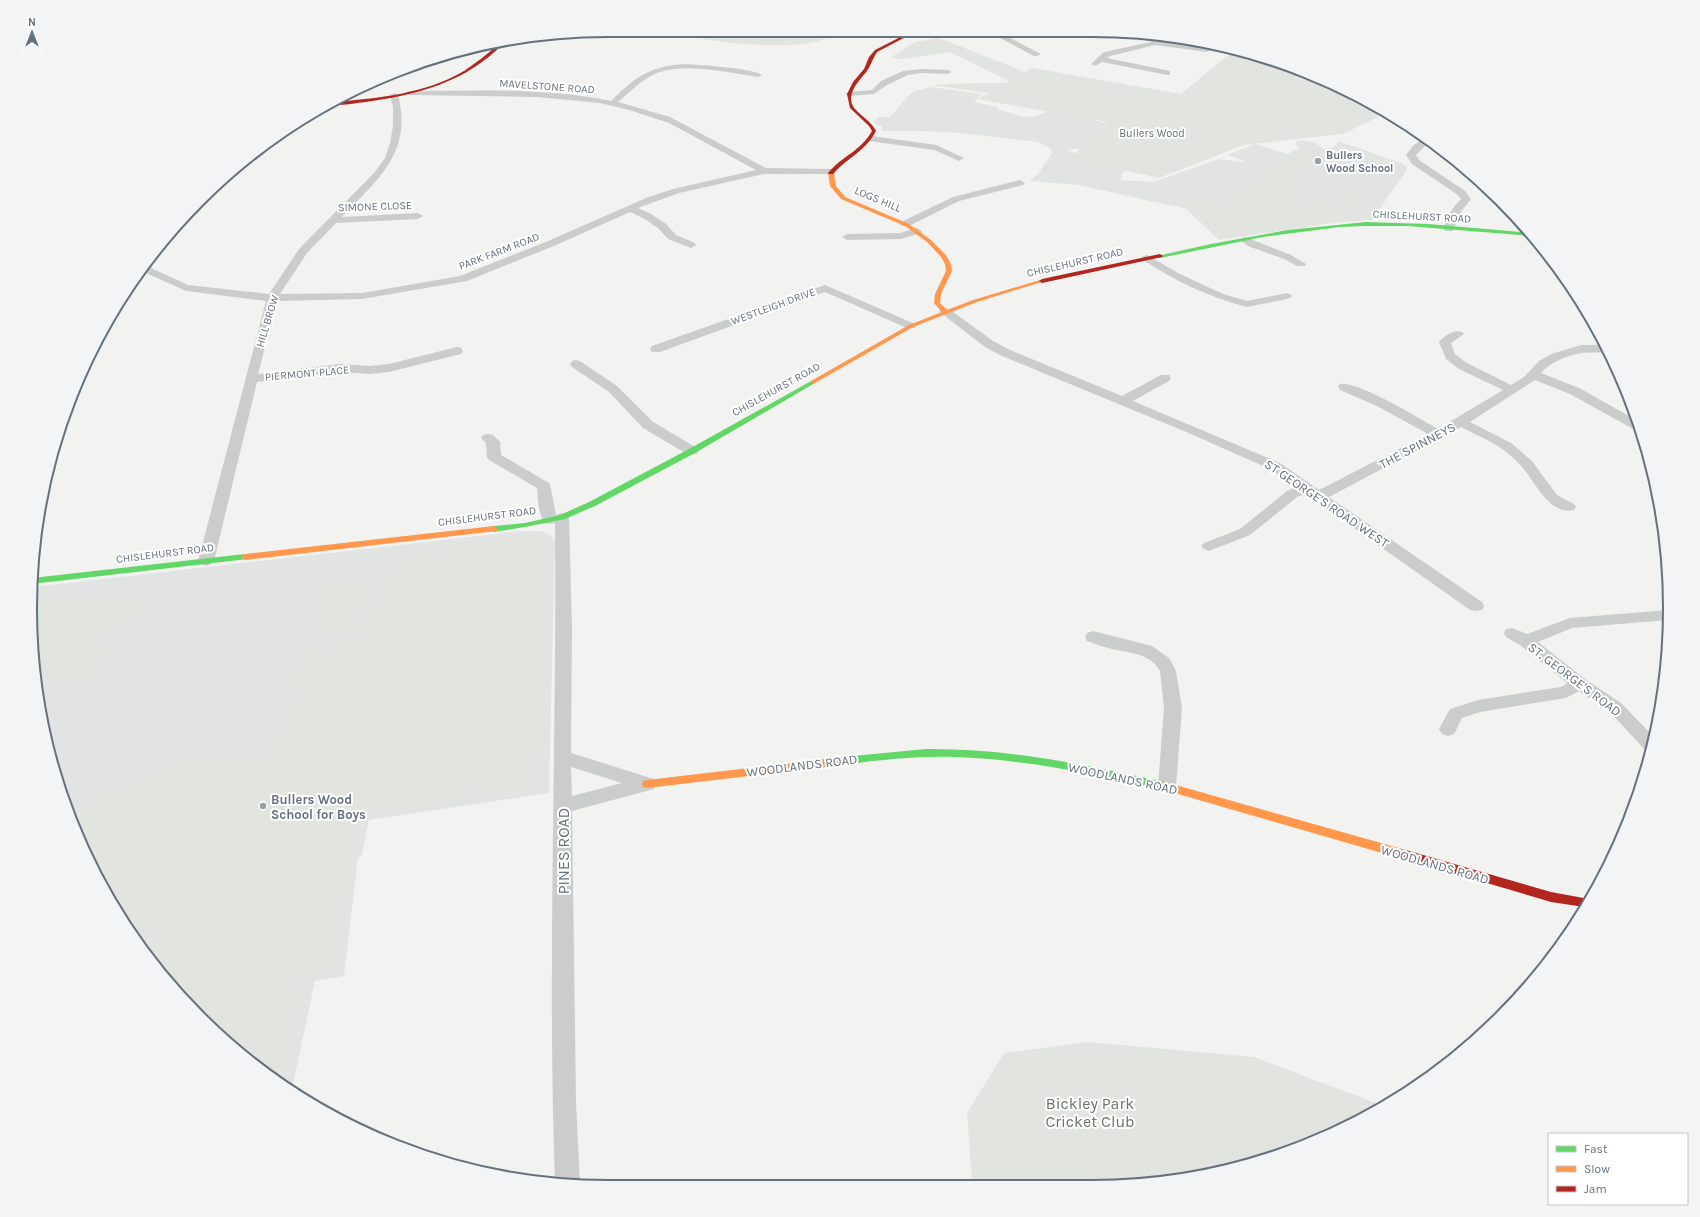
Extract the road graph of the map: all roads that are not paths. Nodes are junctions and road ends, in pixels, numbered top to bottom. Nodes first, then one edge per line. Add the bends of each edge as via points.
1 (903, 37) edge
2 (1003, 37) edge
3 (1155, 43) joint
4 (496, 48) edge
5 (1207, 50) dead end
6 (1037, 54) dead end
7 (943, 70) dead end
8 (1168, 73) dead end
9 (758, 75) dead end
10 (431, 91) junction
11 (849, 94) junction
12 (394, 95) junction
13 (345, 102) edge
14 (614, 102) junction
15 (872, 139) junction
16 (1422, 143) edge
17 (959, 158) dead end
18 (764, 171) junction
19 (831, 172) junction
20 (1020, 183) dead end
21 (629, 208) junction
22 (418, 216) dead end
23 (333, 220) junction
24 (905, 224) junction
25 (1449, 229) junction
26 (917, 232) junction
27 (1523, 234) edge
28 (847, 237) dead end
29 (1244, 240) junction
30 (691, 245) dead end
31 (1147, 258) junction
32 (1301, 264) dead end
33 (148, 270) edge
34 (1287, 296) dead end
35 (272, 298) junction
36 (945, 310) junction
37 (911, 326) junction
38 (1458, 334) dead end
39 (1600, 348) edge
40 (656, 349) dead end
41 (457, 351) dead end
42 (576, 364) dead end
43 (1533, 375) junction
44 (251, 378) junction
45 (1165, 378) dead end
46 (1344, 387) dead end
47 (1512, 390) junction
48 (1123, 401) junction
49 (1461, 422) junction
50 (1632, 423) edge
51 (1438, 434) junction
52 (488, 438) dead end
53 (692, 450) junction
54 (1313, 492) junction
55 (1569, 507) dead end
56 (556, 518) junction
57 (1209, 546) dead end
58 (206, 561) junction
59 (38, 580) edge
60 (1476, 606) dead end
61 (1663, 615) edge
62 (1093, 637) dead end
63 (1580, 684) junction
64 (1448, 729) dead end
65 (1647, 741) edge
66 (562, 757) junction
67 (647, 784) junction
68 (1167, 786) junction
69 (564, 806) junction
70 (1582, 901) edge
71 (568, 1179) edge

1 - 11 street via 876,51
2 - 6 street
3 - 5 street
3 - 8 street via 1108,54 1098,62
4 - 10 street via 480,62
7 - 11 street via 906,73 884,83 874,92
9 - 14 street via 690,66 656,70
10 - 12 street
10 - 14 street, MAVELSTONE ROAD via 541,94
11 - 15 street via 852,108 871,125 874,131
12 - 13 street
12 - 23 street, HILL BROW via 397,126 389,158
14 - 18 street, MAVELSTONE ROAD via 656,115 686,128
15 - 17 street via 936,148
15 - 19 street
16 - 25 street via 1411,155 1415,162 1462,193 1466,199
18 - 19 street, PARK FARM ROAD
18 - 21 street, PARK FARM ROAD via 676,191
19 - 24 street, LOGS HILL via 832,187 843,198
20 - 24 street via 956,199
21 - 30 street via 662,226 672,237
21 - 35 street, PARK FARM ROAD via 463,279 362,296
22 - 23 street, SIMONE CLOSE
23 - 35 street, HILL BROW via 303,251
24 - 26 street, LOGS HILL
25 - 27 street, CHISLEHURST ROAD
25 - 29 street, CHISLEHURST ROAD via 1393,224 1349,226
26 - 28 street via 901,236 863,233
26 - 36 street, LOGS HILL via 935,246 947,260 949,266 946,278 936,297 937,303
29 - 31 street, CHISLEHURST ROAD
29 - 32 street via 1292,258
31 - 34 street via 1174,275 1226,298 1247,304
31 - 36 street, CHISLEHURST ROAD via 997,293
33 - 35 street, PARK FARM ROAD via 186,288
35 - 44 street, HILL BROW
36 - 37 street, CHISLEHURST ROAD
36 - 48 street, ST GEORGE'S ROAD WEST via 1006,354
37 - 40 street, WESTLEIGH DRIVE via 825,288
37 - 53 street, CHISLEHURST ROAD
38 - 47 street via 1445,342 1450,356 1463,366
39 - 43 street, THE SPINNEYS via 1564,353 1544,364
41 - 44 street, PIERMONT PLACE via 389,368 340,368
42 - 53 street via 613,388 648,425
43 - 47 street, THE SPINNEYS
43 - 50 street via 1560,384
44 - 58 street, HILL BROW
45 - 48 street
46 - 51 street via 1382,403
47 - 49 street, THE SPINNEYS
48 - 54 street, ST GEORGE'S ROAD WEST via 1254,455
49 - 51 street, THE SPINNEYS
49 - 55 street via 1506,446 1526,464 1552,498
51 - 54 street, THE SPINNEYS
52 - 56 street, PINES ROAD via 493,442 494,456 544,486 545,500
53 - 56 street, CHISLEHURST ROAD via 592,504
54 - 57 street, THE SPINNEYS via 1292,494 1245,532
54 - 60 street, ST GEORGE'S ROAD WEST
56 - 58 street, CHISLEHURST ROAD via 525,524
56 - 66 street, PINES ROAD via 564,628
58 - 59 street, CHISLEHURST ROAD
61 - 63 street, ST. GEORGE'S ROAD via 1570,623 1519,637
62 - 68 street via 1146,650 1163,662 1168,671 1173,708
63 - 64 street via 1566,692 1478,706 1456,714
63 - 65 street, ST. GEORGE'S ROAD via 1615,707
66 - 67 street, WOODLANDS ROAD
66 - 69 street, PINES ROAD
67 - 68 street, WOODLANDS ROAD via 888,755 954,753 999,756
67 - 69 street, WOODLANDS ROAD
68 - 70 street, WOODLANDS ROAD via 1544,894
69 - 71 street, PINES ROAD via 564,1094

